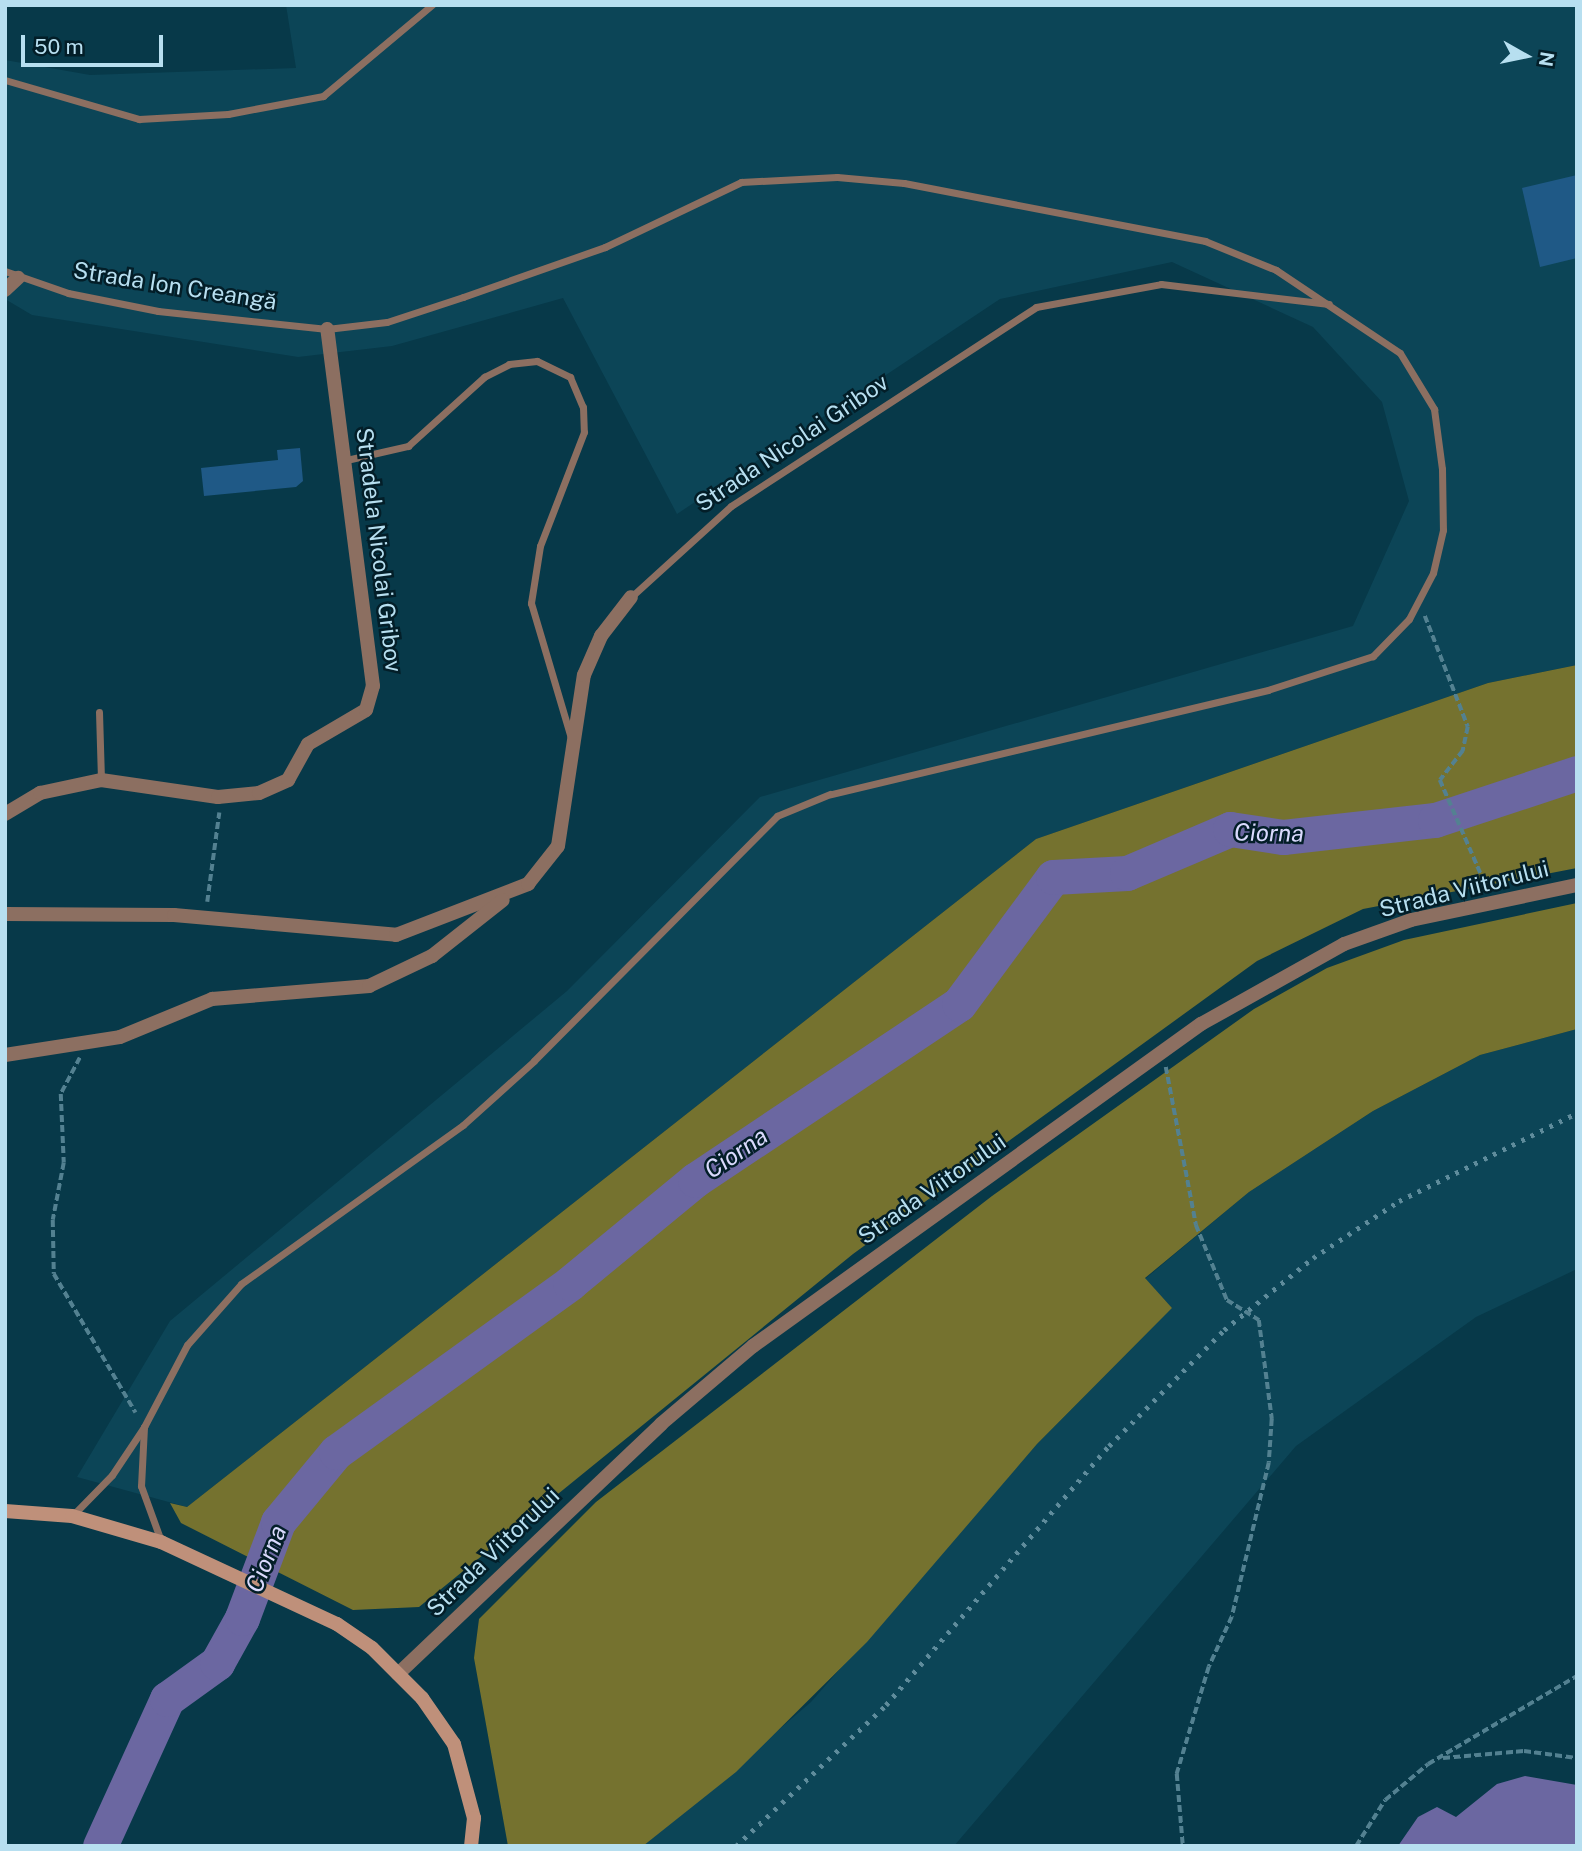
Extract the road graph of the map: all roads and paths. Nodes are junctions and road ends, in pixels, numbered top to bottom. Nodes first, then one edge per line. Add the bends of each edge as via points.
1 (432, 5) edge
2 (5, 80) edge
3 (12, 274) edge
4 (5, 290) edge
5 (1329, 304) junction
6 (327, 329) junction
7 (342, 461) junction
8 (631, 597) joint
9 (1419, 601) junction
10 (99, 712) dead end
11 (572, 741) junction
12 (101, 780) junction
13 (218, 797) junction
14 (5, 814) edge
15 (1577, 885) edge
16 (513, 891) junction
17 (1493, 901) junction
18 (5, 914) edge
19 (204, 918) junction
20 (77, 1046) junction
21 (1164, 1051) junction
22 (5, 1055) edge
23 (144, 1427) junction
24 (5, 1511) edge
25 (72, 1516) junction
26 (161, 1542) junction
27 (398, 1674) junction
28 (1577, 1676) edge
29 (1577, 1758) edge
30 (1439, 1759) junction
31 (471, 1846) edge
32 (1183, 1846) edge
33 (1356, 1846) edge

1 - 2 lane via 323,96 228,114 139,119
3 - 4 street, Strada Ion Creangă
3 - 6 lane, Strada Ion Creangă via 158,311
5 - 6 lane, Strada Ion Creangă via 1276,270 1205,241 904,183 837,177 741,182 605,247 476,293 387,321
5 - 8 lane, Strada Nicolai Gribov via 1161,284 1036,307 731,506
5 - 9 lane, Strada Ion Creangă via 1400,353 1434,410 1443,530
6 - 7 street, Stradela Nicolai Gribov
7 - 11 lane via 408,446 484,377 509,364 537,361 570,377 583,407 584,432 540,547 531,603
7 - 13 street, Stradela Nicolai Gribov via 371,699 357,717 308,744 288,780 259,793
8 - 11 street, Strada Nicolai Gribov via 601,636 584,675
9 - 17 path via 1468,727 1463,751 1440,779
9 - 23 lane, Strada Ion Creangă via 1395,639 1340,670 940,765 830,794 777,817 463,1125 241,1284 187,1345
10 - 12 lane
11 - 16 street, Strada Nicolai Gribov via 558,846 540,873
12 - 13 street, Stradela Nicolai Gribov
12 - 14 street, Stradela Nicolai Gribov via 40,793
13 - 19 path via 219,845
15 - 17 street, Strada Viitorului
16 - 19 street, Strada Nicolai Gribov via 396,935
16 - 20 street via 432,956 369,986 212,999 120,1037
17 - 21 street, Strada Viitorului via 1344,944 1262,985
18 - 19 street, Strada Nicolai Gribov
20 - 22 street
20 - 23 path via 80,1062 61,1094 64,1163 53,1220 54,1274
21 - 27 street, Strada Viitorului via 753,1346 661,1424
21 - 32 path via 1196,1225 1227,1300 1259,1320 1272,1419 1269,1463 1232,1617 1209,1667 1177,1774
23 - 25 lane, Strada Ion Creangă via 112,1475
23 - 26 lane via 141,1486
24 - 25 main road
25 - 26 main road
26 - 27 main road via 337,1624
27 - 31 main road via 454,1744 474,1818
28 - 30 path
29 - 30 path via 1524,1751
30 - 33 path via 1385,1800

